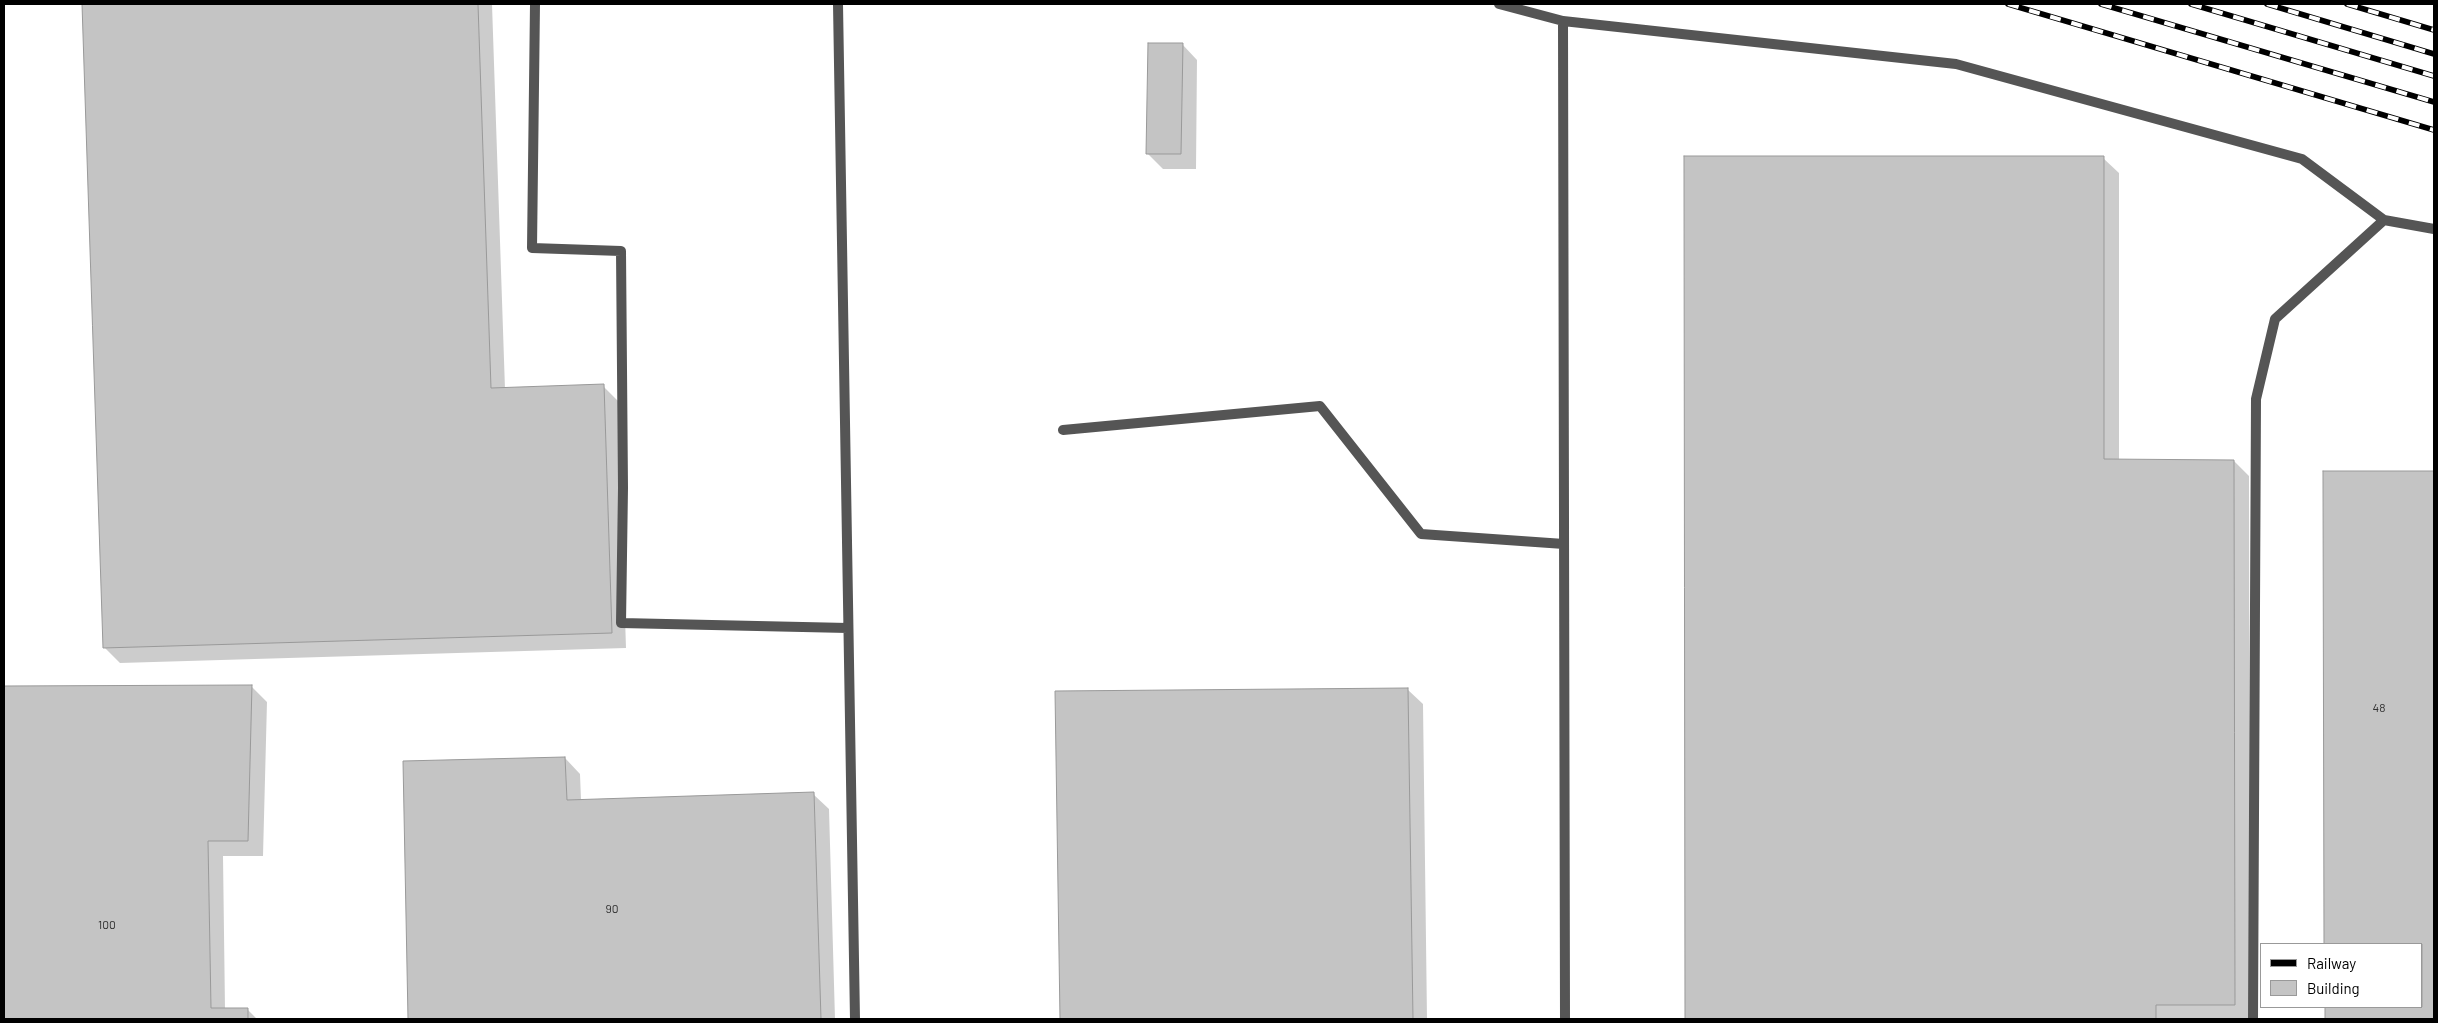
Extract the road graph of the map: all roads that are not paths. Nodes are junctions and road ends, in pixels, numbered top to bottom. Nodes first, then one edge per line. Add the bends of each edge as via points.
1 (535, 4) edge
2 (838, 4) edge
3 (1499, 4) edge
4 (1563, 21) junction
5 (2384, 220) junction
6 (2434, 230) edge
7 (1063, 430) dead end
8 (1564, 544) junction
9 (848, 628) junction
10 (855, 1019) edge
11 (1565, 1019) edge
12 (2253, 1019) edge

1 - 9 lane via 532,248 621,251 621,623
2 - 9 lane
3 - 4 lane
4 - 5 lane via 1956,64 2302,159
4 - 8 lane
5 - 6 lane
5 - 12 lane via 2275,319 2256,399
7 - 8 lane via 1320,406 1421,534
8 - 11 lane
9 - 10 lane

